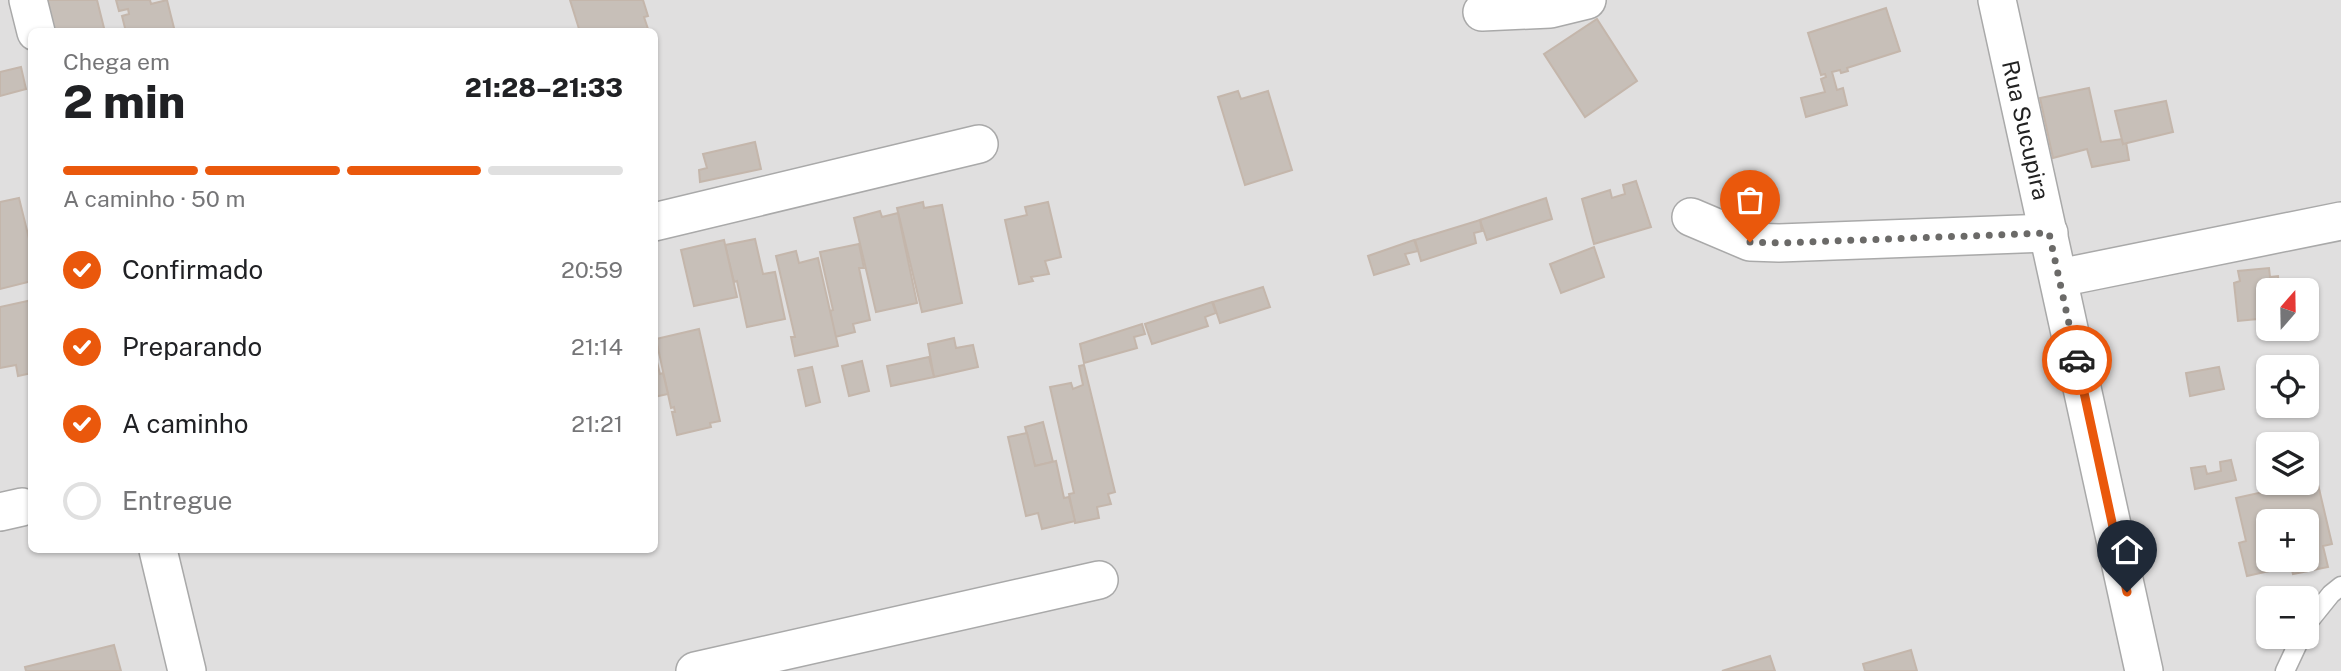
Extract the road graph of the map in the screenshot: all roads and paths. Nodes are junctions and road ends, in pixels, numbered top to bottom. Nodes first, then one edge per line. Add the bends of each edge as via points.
1 (28, 0) edge
2 (1587, 0) edge
3 (1997, 0) edge
4 (1482, 12) dead end
5 (35, 28) edge
6 (979, 144) dead end
7 (1691, 217) dead end
8 (658, 221) edge
9 (2341, 221) edge
10 (2049, 233) junction
11 (2059, 278) junction
12 (159, 553) edge
13 (1099, 580) dead end
14 (2341, 586) edge
15 (2319, 609) edge
16 (2295, 649) edge
17 (187, 671) edge
18 (695, 671) edge
19 (2144, 671) edge
20 (2285, 671) edge

1 - 5 street
2 - 4 street via 1550,9
3 - 10 street, Rua Sucupira
6 - 8 street
7 - 10 street via 1750,242
9 - 11 street
10 - 11 street, Rua Sucupira
11 - 19 street, Rua Sucupira
12 - 17 street
13 - 18 street
14 - 15 lane
16 - 20 lane

